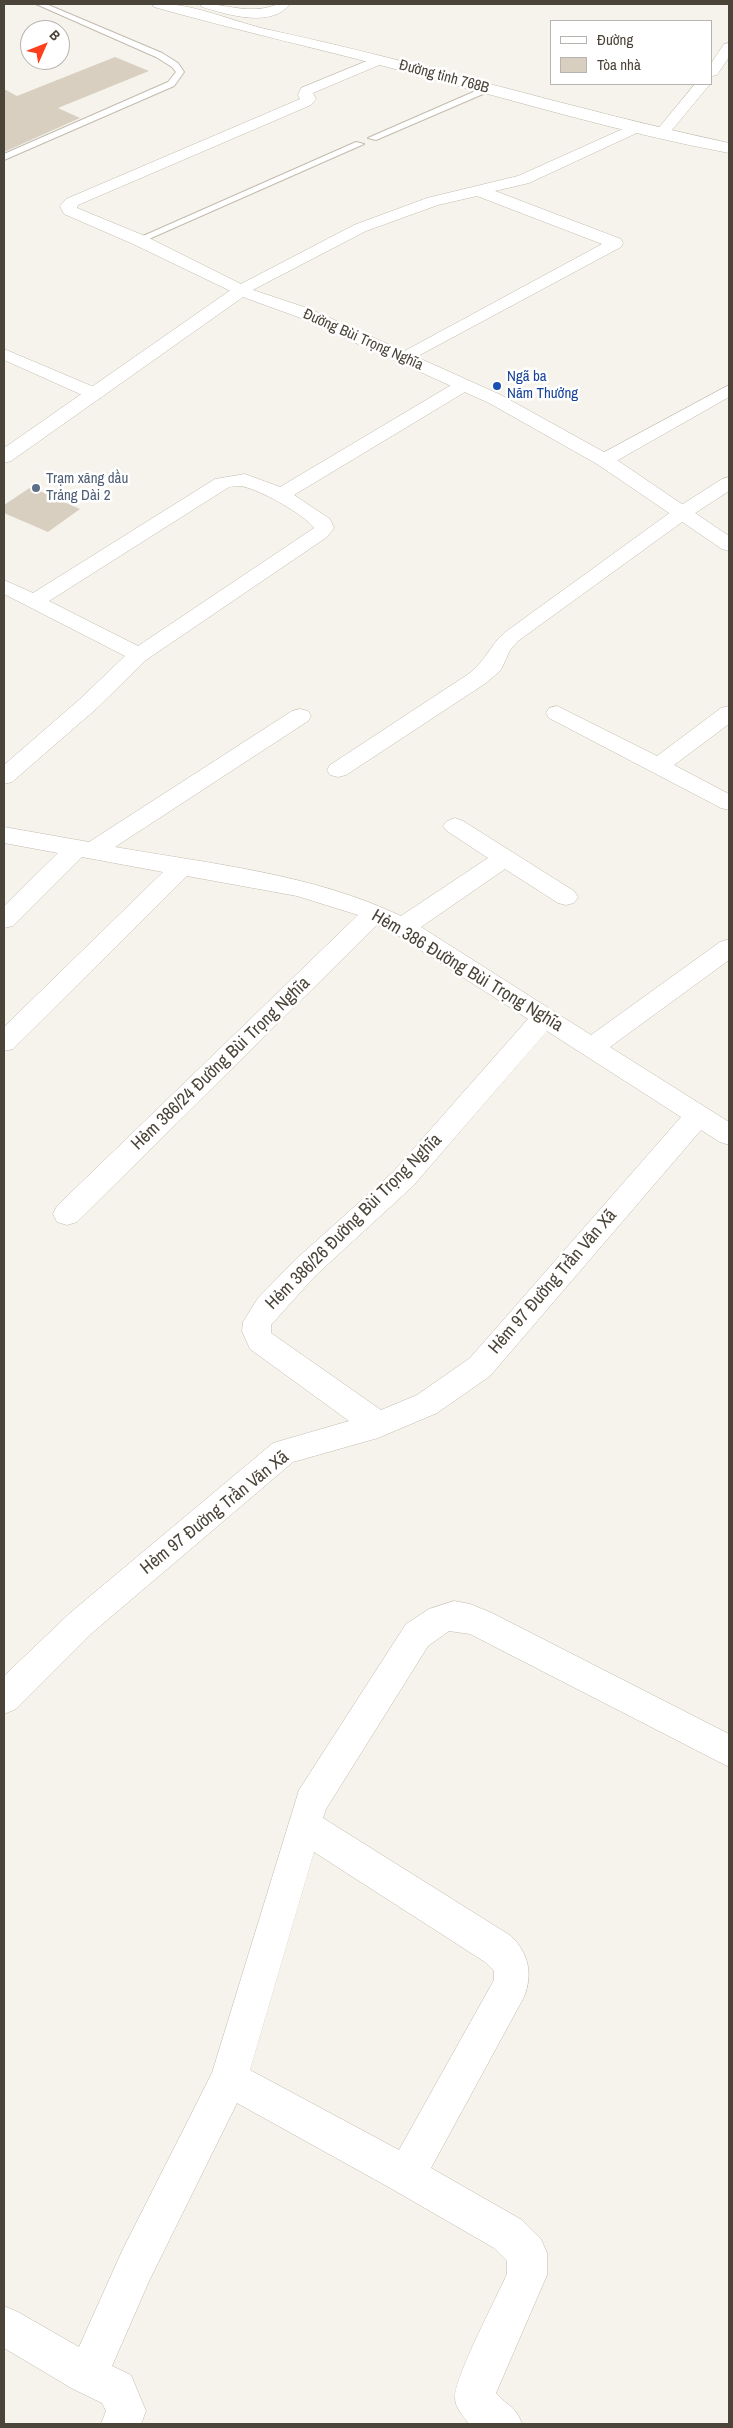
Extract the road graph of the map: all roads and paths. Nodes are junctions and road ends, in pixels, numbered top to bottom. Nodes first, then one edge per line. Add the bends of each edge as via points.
1 (40, 4) edge
2 (159, 4) edge
3 (207, 4) edge
4 (283, 4) edge
5 (729, 47) edge
6 (379, 60) junction
7 (713, 71) edge
8 (702, 85) edge
9 (487, 88) junction
10 (636, 128) junction
11 (662, 133) junction
12 (374, 138) dead end
13 (359, 144) dead end
14 (729, 148) edge
15 (4, 157) edge
16 (475, 190) junction
17 (139, 240) junction
18 (241, 291) junction
19 (4, 354) edge
20 (405, 358) junction
21 (464, 385) junction
22 (729, 390) edge
23 (95, 394) junction
24 (4, 457) edge
25 (604, 460) junction
26 (729, 483) edge
27 (279, 496) junction
28 (682, 513) junction
29 (729, 545) edge
30 (4, 586) edge
31 (34, 601) junction
32 (139, 655) junction
33 (557, 713) dead end
34 (729, 713) edge
35 (300, 716) dead end
36 (660, 765) junction
37 (338, 770) dead end
38 (4, 777) edge
39 (729, 803) edge
40 (455, 826) dead end
41 (4, 835) edge
42 (86, 848) junction
43 (504, 858) junction
44 (182, 866) junction
45 (566, 897) dead end
46 (375, 914) junction
47 (4, 920) edge
48 (403, 927) junction
49 (729, 948) edge
50 (544, 1018) junction
51 (4, 1042) edge
52 (592, 1047) junction
53 (719, 1126) edge
54 (67, 1214) dead end
55 (378, 1425) junction
56 (4, 1698) edge
57 (729, 1751) edge
58 (304, 1826) junction
59 (228, 2079) junction
60 (406, 2175) junction
61 (4, 2326) edge
62 (87, 2375) junction
63 (121, 2424) edge
64 (502, 2424) edge

1 - 15 lane via 159,55 175,64 180,72 171,84
2 - 6 street, Đường tỉnh 768B via 243,28
3 - 4 street via 262,15
5 - 7 street
6 - 9 street, Đường tỉnh 768B
6 - 17 street, Đường Bùi Trọng Nghĩa via 306,91 309,99 306,102 68,206 82,217
8 - 11 street
9 - 10 street, Đường tỉnh 768B
9 - 12 lane
10 - 11 street, Đường tỉnh 768B
10 - 16 street via 523,180
11 - 14 street, Đường tỉnh 768B
13 - 17 lane
16 - 18 street via 433,201 360,228
16 - 20 street via 615,243
17 - 18 street, Đường Bùi Trọng Nghĩa
18 - 20 street, Đường Bùi Trọng Nghĩa via 304,313
18 - 23 street
19 - 23 street
20 - 21 street, Đường Bùi Trọng Nghĩa
21 - 25 street, Đường Bùi Trọng Nghĩa via 494,398
21 - 27 street
22 - 25 street
23 - 24 street
25 - 28 street, Đường Bùi Trọng Nghĩa
26 - 28 street
27 - 31 street via 247,480 235,479 222,484
27 - 32 street via 323,522 324,528
28 - 29 street, Đường Bùi Trọng Nghĩa
28 - 37 street via 511,637 500,648 493,664 478,678
30 - 31 street
31 - 32 street
32 - 38 street
33 - 36 street
34 - 36 street
35 - 42 street
36 - 39 street
40 - 43 street
41 - 42 street, Hẻm 386 Đường Bùi Trọng Nghĩa
42 - 44 street, Hẻm 386 Đường Bùi Trọng Nghĩa
42 - 47 street
43 - 45 street
43 - 48 street
44 - 46 street, Hẻm 386 Đường Bùi Trọng Nghĩa via 298,888
44 - 51 street
46 - 48 street, Hẻm 386 Đường Bùi Trọng Nghĩa
46 - 54 street, Hẻm 386/24 Đường Bùi Trọng Nghĩa
48 - 50 street, Hẻm 386 Đường Bùi Trọng Nghĩa
49 - 52 street
50 - 52 street, Hẻm 386 Đường Bùi Trọng Nghĩa
50 - 55 street, Hẻm 386/26 Đường Bùi Trọng Nghĩa via 403,1179 305,1268 257,1322 260,1341
52 - 53 street, Hẻm 386 Đường Bùi Trọng Nghĩa
53 - 55 street, Hẻm 97 Đường Trần Văn Xã via 480,1367 427,1404
55 - 56 street, Hẻm 97 Đường Trần Văn Xã via 284,1452 81,1624
57 - 58 street via 481,1623 462,1615 442,1618 417,1635 311,1802
58 - 59 street
58 - 60 street via 498,1949 508,1959 513,1971 511,1984
59 - 60 street
59 - 62 street via 136,2265
60 - 64 street via 508,2234 527,2253 527,2275 477,2387 475,2400 490,2417
61 - 62 street
62 - 63 street via 117,2389 126,2411

